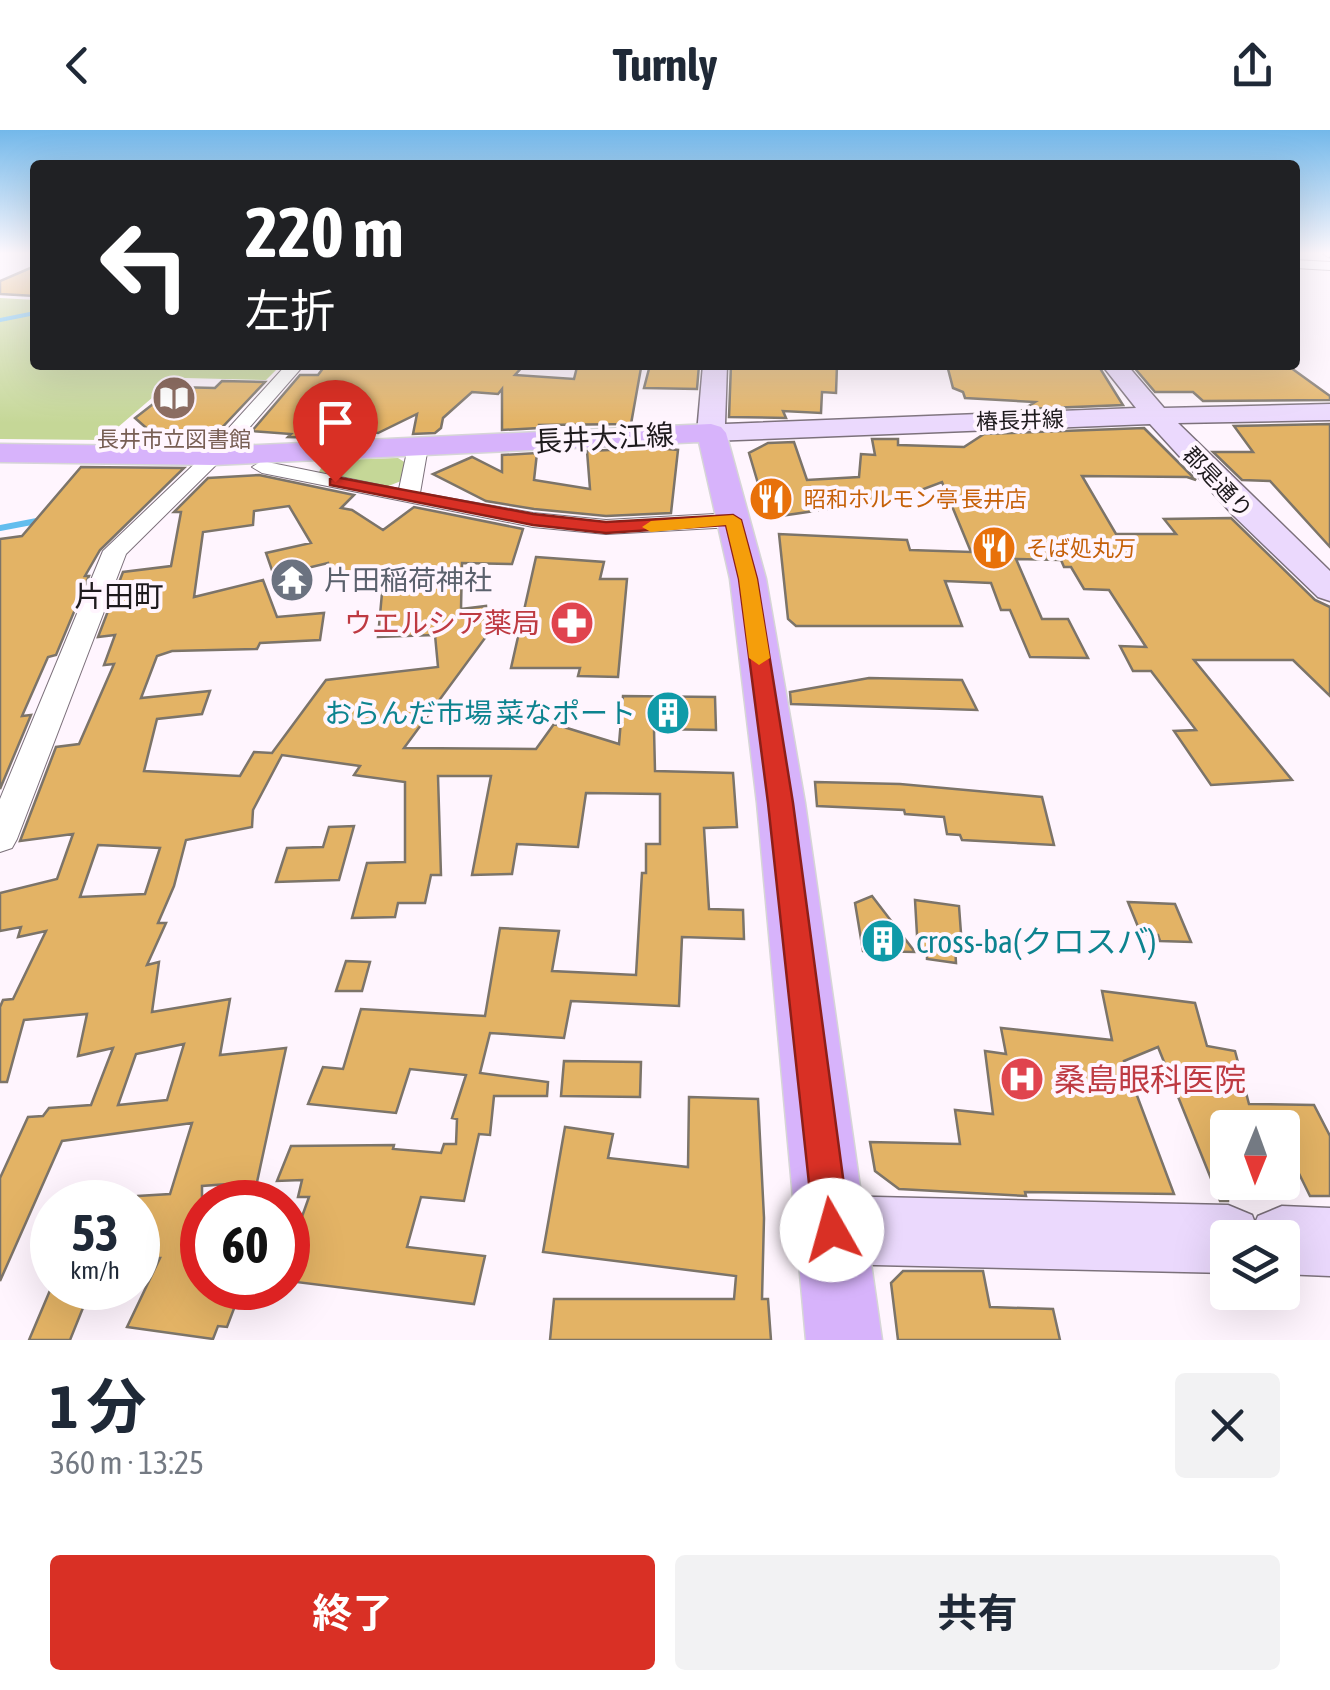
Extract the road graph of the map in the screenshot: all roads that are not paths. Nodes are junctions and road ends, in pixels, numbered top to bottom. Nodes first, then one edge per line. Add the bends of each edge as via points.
1 (291, 370) edge
2 (716, 370) edge
3 (1118, 370) edge
4 (1330, 412) edge
5 (1154, 416) junction
6 (711, 433) junction
7 (418, 447) junction
8 (0, 452) edge
9 (214, 456) junction
10 (262, 467) dead end
11 (408, 497) junction
12 (733, 520) junction
13 (1330, 590) edge
14 (0, 839) edge
15 (832, 1230) junction
16 (1210, 1239) edge
17 (1300, 1241) edge
18 (1330, 1242) edge
19 (844, 1340) edge

1 - 9 street
2 - 6 street
3 - 5 street, 郡是通り
4 - 5 street, 椿長井線
5 - 6 street, 椿長井線
5 - 13 street, 郡是通り
6 - 7 main road, 長井大江線
6 - 12 main road, 長井大江線
7 - 9 main road, 長井大江線
7 - 11 street
8 - 9 main road, 長井大江線
9 - 14 street via 115,551
10 - 11 street
11 - 12 street via 606,528
12 - 15 main road, 長井大江線 via 748,579 780,803
15 - 16 street
15 - 19 main road, 長井大江線
17 - 18 street

